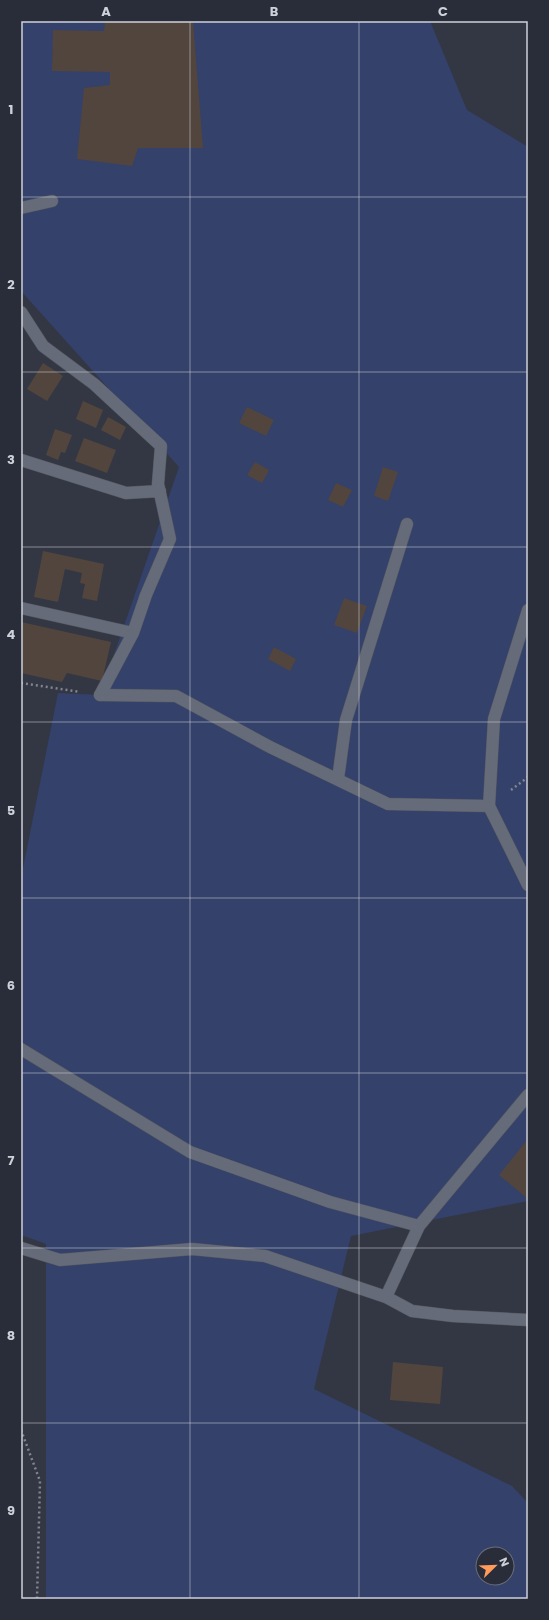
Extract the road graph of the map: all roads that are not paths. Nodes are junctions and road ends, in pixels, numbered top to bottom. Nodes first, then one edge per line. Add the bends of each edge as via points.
1 (52, 201) dead end
2 (21, 208) edge
3 (21, 312) edge
4 (21, 460) edge
5 (160, 491) junction
6 (407, 524) dead end
7 (21, 608) edge
8 (528, 610) edge
9 (132, 633) junction
10 (338, 779) junction
11 (489, 806) junction
12 (528, 885) edge
13 (21, 1049) edge
14 (528, 1094) edge
15 (419, 1226) junction
16 (21, 1248) edge
17 (386, 1297) junction
18 (528, 1320) edge

1 - 2 street
3 - 5 street via 43,346 94,384 161,446 158,484
4 - 5 street via 126,493
5 - 9 street via 170,539
6 - 10 street via 346,720
7 - 9 street
8 - 11 street via 494,719
9 - 10 street via 100,695 176,696 270,747
10 - 11 street via 388,804
11 - 12 street
13 - 15 street via 190,1152 330,1202
14 - 15 street
15 - 17 street
16 - 17 street via 60,1260 192,1249 265,1256
17 - 18 street via 412,1311

